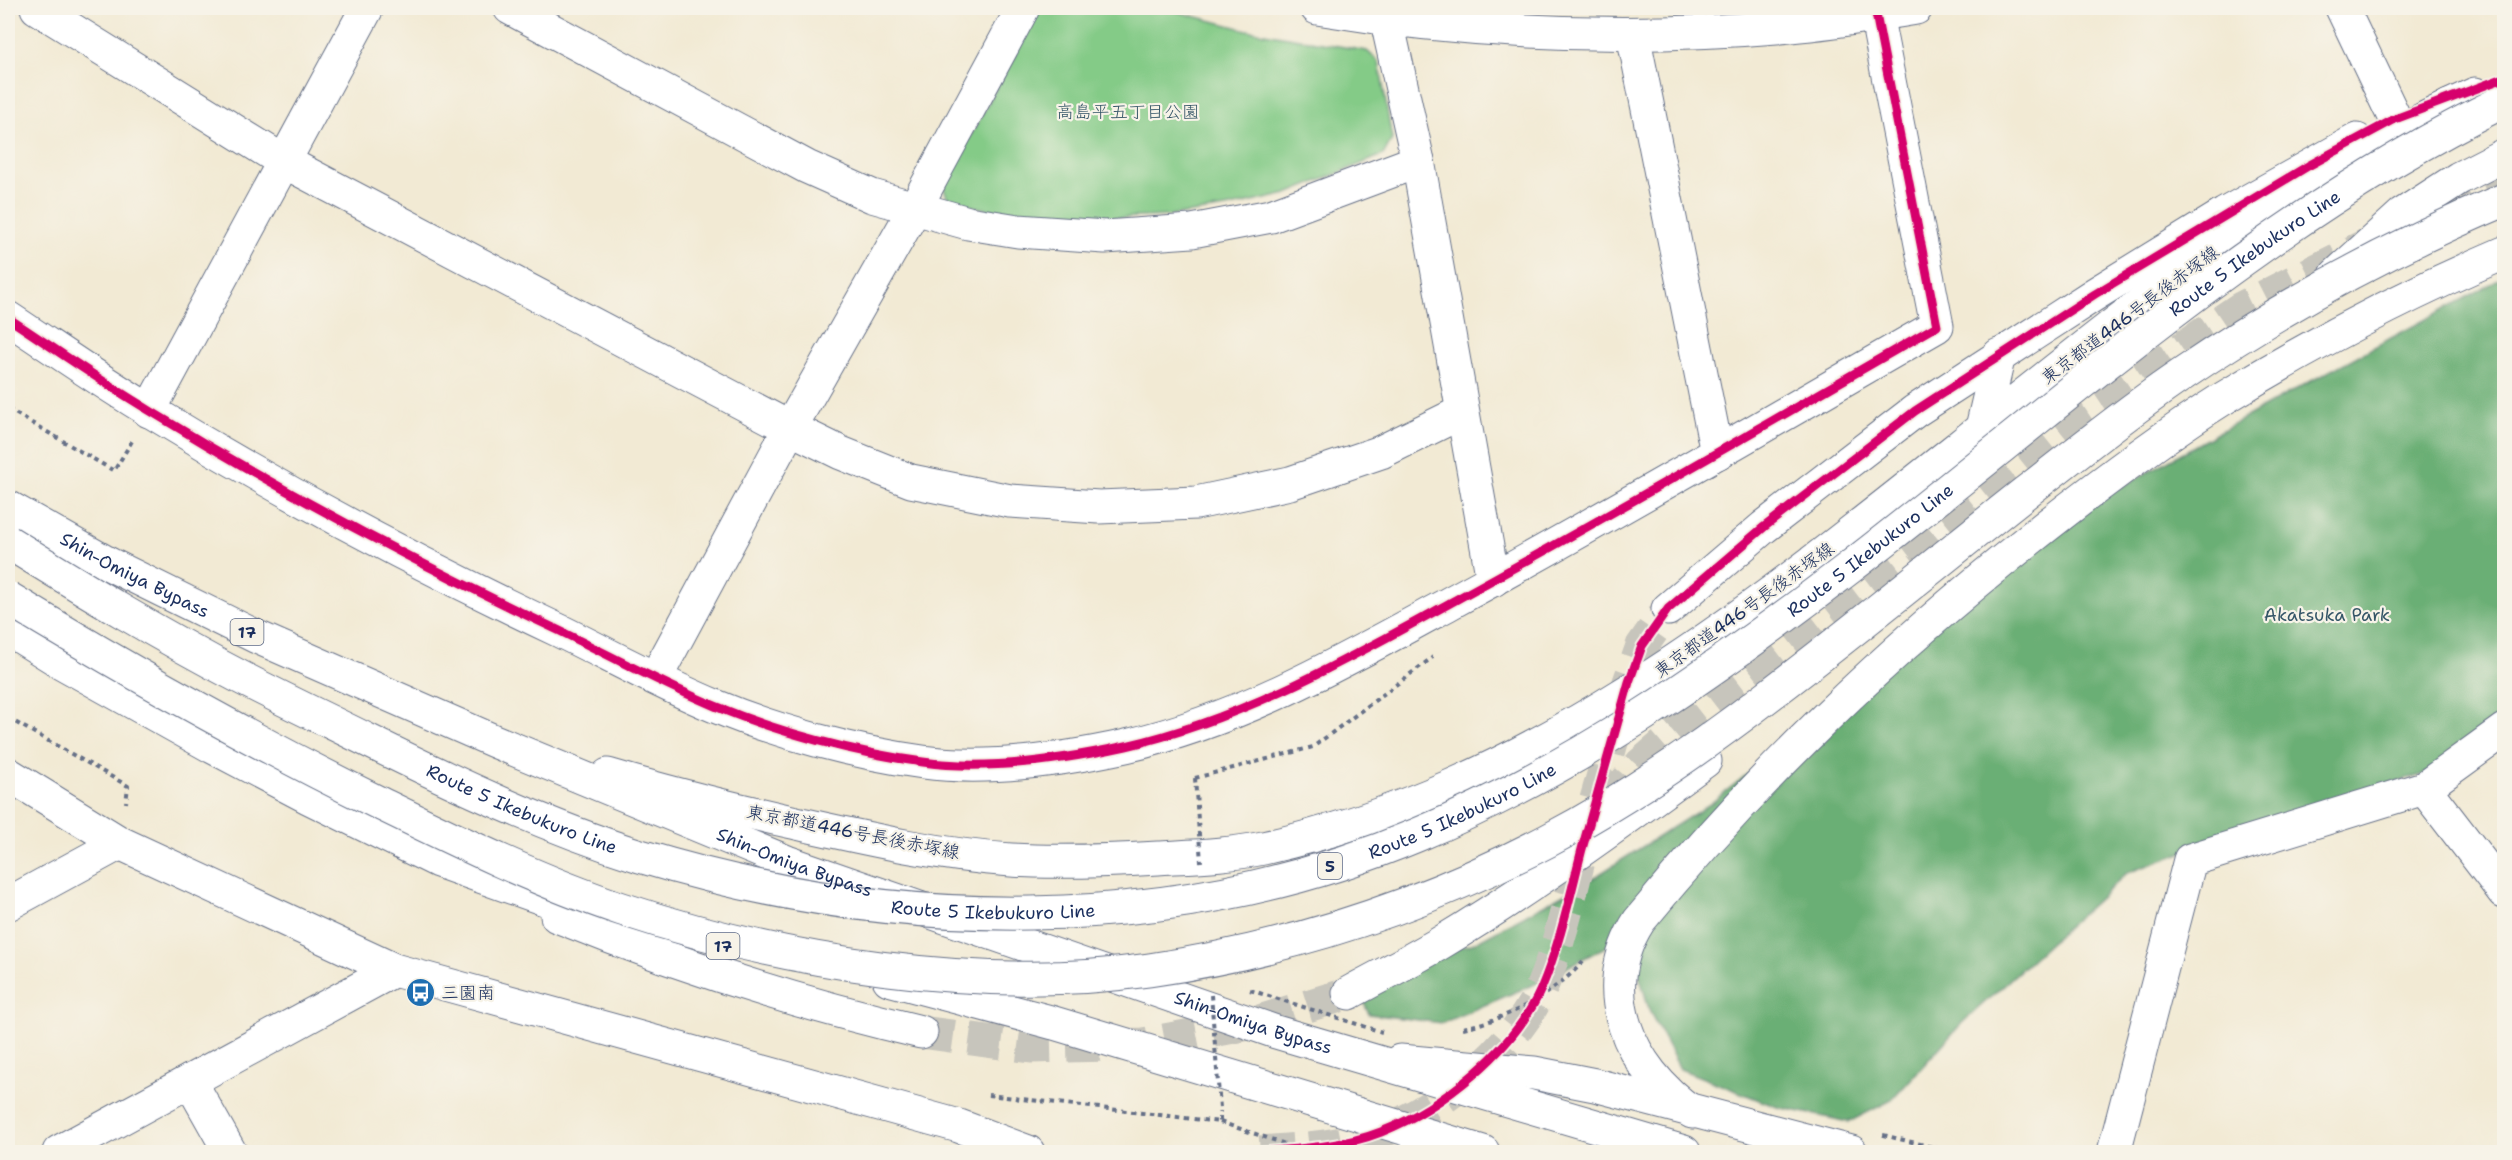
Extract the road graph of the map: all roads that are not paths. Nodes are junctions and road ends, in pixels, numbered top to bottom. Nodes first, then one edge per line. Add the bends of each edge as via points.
1 (37, 8) edge
2 (367, 8) edge
3 (510, 8) edge
4 (1023, 8) edge
5 (1317, 8) edge
6 (1916, 8) edge
7 (2342, 8) edge
8 (1385, 13) edge
9 (1876, 14) junction
10 (1693, 20) edge
11 (1633, 34) junction
12 (2505, 79) edge
13 (2505, 92) edge
14 (2505, 101) edge
15 (2449, 106) junction
16 (2395, 119) junction
17 (2505, 155) edge
18 (283, 160) junction
19 (1418, 161) junction
20 (2505, 200) edge
21 (915, 208) junction
22 (2505, 216) edge
23 (2505, 253) edge
24 (8, 318) edge
25 (2272, 332) junction
26 (1999, 355) junction
27 (149, 411) junction
28 (1462, 412) junction
29 (790, 428) junction
30 (1982, 428) junction
31 (1717, 453) junction
32 (8, 507) edge
33 (8, 542) edge
34 (1493, 580) junction
35 (8, 598) edge
36 (1668, 609) tunnel mouth
37 (8, 629) edge
38 (656, 677) junction
39 (2505, 730) edge
40 (494, 741) junction
41 (8, 774) edge
42 (2424, 788) junction
43 (120, 843) junction
44 (438, 861) junction
45 (2505, 892) edge
46 (8, 904) edge
47 (394, 970) junction
48 (1349, 993) tunnel mouth
49 (921, 1032) tunnel mouth
50 (1362, 1058) junction
51 (190, 1081) junction
52 (1692, 1112) junction
53 (1019, 1151) edge
54 (59, 1152) edge
55 (230, 1152) edge
56 (1483, 1152) edge
57 (1684, 1152) edge
58 (1851, 1152) edge
59 (2114, 1152) edge

1 - 18 main road
2 - 18 main road
3 - 21 main road via 807,166 872,196
4 - 21 main road
5 - 8 main road
6 - 9 main road
7 - 16 main road
8 - 11 main road via 1563,33
8 - 19 main road
9 - 10 main road via 1792,26
9 - 31 main road via 1937,326
10 - 11 main road
11 - 31 main road
12 - 15 main road, 東京都道446号長後赤塚線
12 - 16 main road
13 - 15 main road
14 - 33 main road, Route 5 Ikebukuro Line / 5, bridge via 2403,154 2265,244 2125,347 1849,568 1728,657 1588,749 1501,797 1413,837 1255,887 1193,899 1086,912 957,912 890,907 821,898 640,855 479,795 427,770 237,675
15 - 30 main road, 東京都道446号長後赤塚線 via 2349,161 2229,240
16 - 26 main road via 2225,214
17 - 25 main road via 2459,178 2402,215
18 - 27 main road
18 - 29 main road
19 - 21 main road via 1271,216 1192,231 1105,237 1018,231 968,223
19 - 28 main road
20 - 35 main road, bridge via 2410,242 2330,284 2183,373 2115,422 1769,696 1619,800 1552,838 1416,901 1344,926 1258,949 1145,970 1024,978 882,967 802,956 619,908 528,873 319,773 208,715
21 - 29 main road
22 - 25 main road via 2421,253
23 - 52 main road via 2450,276 2311,348 2224,398 2147,450 1921,628 1755,788 1693,855 1633,930 1621,964 1622,1015 1636,1055 1664,1088
24 - 27 main road
25 - 48 main road via 2129,430 1749,729 1626,819 1436,945
26 - 30 main road
26 - 36 main road via 1916,411 1764,526
27 - 38 main road via 460,584
28 - 29 main road via 1382,452 1290,483 1196,503 1099,507 1010,501 911,481
28 - 34 main road
29 - 38 main road
30 - 40 main road, 東京都道446号長後赤塚線 via 1711,636 1573,724 1489,771 1403,807 1329,832 1258,849 1102,862 1010,860 918,848 669,793
31 - 34 main road
32 - 40 main road, Shin-Omiya Bypass / 17 via 109,564 246,632
34 - 38 main road via 1319,675 1225,716 1126,746 1026,761 927,763 853,749 717,707
37 - 44 main road, 17 via 213,747
39 - 42 main road
40 - 50 main road, Shin-Omiya Bypass / 17 via 787,862 1276,1032
41 - 43 main road
42 - 45 main road
42 - 59 main road via 2190,860
43 - 46 main road
43 - 47 main road
44 - 49 main road via 614,939 782,996
44 - 56 main road, 17 via 570,908 690,940 804,960 920,987
47 - 51 main road
47 - 53 main road via 959,1125
50 - 52 main road, 17 via 1534,1073
50 - 57 main road, Shin-Omiya Bypass / 17
51 - 54 main road
51 - 55 main road
52 - 58 main road, 17

